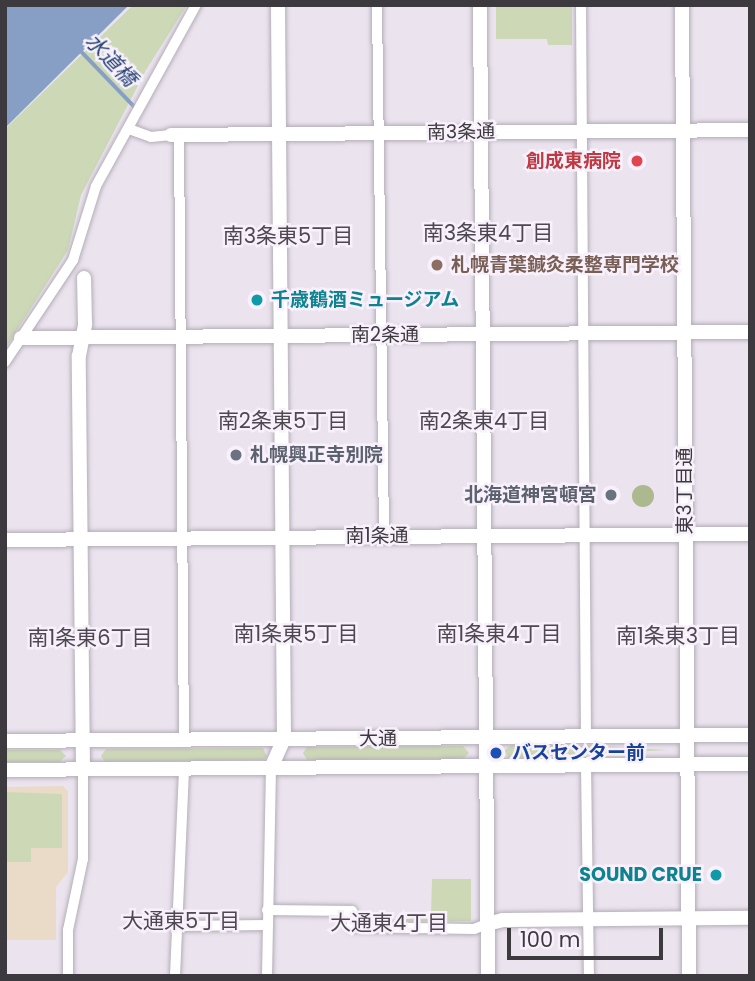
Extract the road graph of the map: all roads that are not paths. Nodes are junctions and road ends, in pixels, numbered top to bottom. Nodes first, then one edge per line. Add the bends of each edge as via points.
1 (196, 5) edge
2 (278, 5) edge
3 (377, 5) edge
4 (480, 5) edge
5 (581, 5) edge
6 (682, 5) edge
7 (129, 129) junction
8 (682, 130) junction
9 (750, 130) edge
10 (582, 131) junction
11 (481, 132) junction
12 (380, 133) junction
13 (279, 134) junction
14 (175, 135) junction
15 (85, 278) dead end
16 (685, 332) junction
17 (750, 332) edge
18 (583, 333) junction
19 (482, 334) junction
20 (282, 335) junction
21 (382, 335) junction
22 (181, 336) junction
23 (21, 338) junction
24 (83, 338) junction
25 (5, 362) edge
26 (686, 534) junction
27 (750, 534) edge
28 (585, 535) junction
29 (485, 536) junction
30 (283, 537) junction
31 (384, 537) junction
32 (182, 538) junction
33 (81, 539) junction
34 (5, 540) edge
35 (688, 735) junction
36 (750, 735) edge
37 (586, 737) junction
38 (485, 738) junction
39 (184, 740) junction
40 (284, 740) junction
41 (5, 741) edge
42 (83, 741) junction
43 (688, 764) junction
44 (750, 764) edge
45 (586, 765) junction
46 (485, 766) junction
47 (184, 768) junction
48 (271, 768) junction
49 (83, 769) junction
50 (5, 770) edge
51 (267, 910) junction
52 (689, 918) junction
53 (750, 918) edge
54 (588, 919) junction
55 (267, 925) junction
56 (487, 925) junction
57 (176, 926) junction
58 (68, 976) edge
59 (175, 976) edge
60 (267, 976) edge
61 (488, 976) edge
62 (589, 976) edge
63 (689, 976) edge

1 - 7 street via 154,75
2 - 13 street
3 - 12 street
4 - 11 street
5 - 10 street
6 - 8 street, 東3丁目通
7 - 14 street via 151,137
7 - 23 street via 96,186 73,260
8 - 9 street, 南3条通
8 - 10 street, 南3条通
8 - 16 street, 東3丁目通
10 - 11 street, 南3条通
10 - 18 street
11 - 12 street, 南3条通
11 - 19 street
12 - 13 street, 南3条通
12 - 21 street
13 - 14 street, 南3条通
13 - 20 street
14 - 22 street
15 - 24 street
16 - 17 street, 南2条通
16 - 18 street, 南2条通
16 - 26 street, 東3丁目通
18 - 19 street, 南2条通
18 - 28 street
19 - 21 street, 南2条通
19 - 29 street
20 - 21 street, 南2条通
20 - 22 street, 南2条通
20 - 30 street
21 - 31 street
22 - 24 street, 南2条通
22 - 32 street
23 - 24 street, 南2条通
23 - 25 street
24 - 33 street
26 - 27 street, 南1条通
26 - 28 street, 南1条通
26 - 35 street, 東3丁目通
28 - 29 street, 南1条通
28 - 37 street
29 - 31 street, 南1条通
29 - 38 street
30 - 31 street, 南1条通
30 - 32 street, 南1条通
30 - 40 street
32 - 33 street, 南1条通
32 - 39 street
33 - 34 street, 南1条通
33 - 42 street
35 - 36 street, 大通
35 - 37 street, 大通
35 - 43 street, 東3丁目通
37 - 38 street, 大通
38 - 40 street, 大通
38 - 46 street
39 - 40 street, 大通
39 - 42 street, 大通
40 - 48 street
41 - 42 street, 大通
42 - 49 street
43 - 44 street, 大通
43 - 45 street, 大通
43 - 52 street, 東3丁目通
45 - 46 street, 大通
45 - 54 street
46 - 48 street, 大通
46 - 56 street
47 - 48 street, 大通
47 - 49 street, 大通
47 - 57 street via 182,878 175,887
48 - 51 street
49 - 50 street, 大通
49 - 58 street via 83,859 68,930
51 - 55 street
51 - 56 street via 352,911 352,927 474,929
52 - 53 street
52 - 54 street
52 - 63 street, 東3丁目通
54 - 56 street via 503,920
54 - 62 street
55 - 57 street
55 - 60 street
56 - 61 street
57 - 59 street

